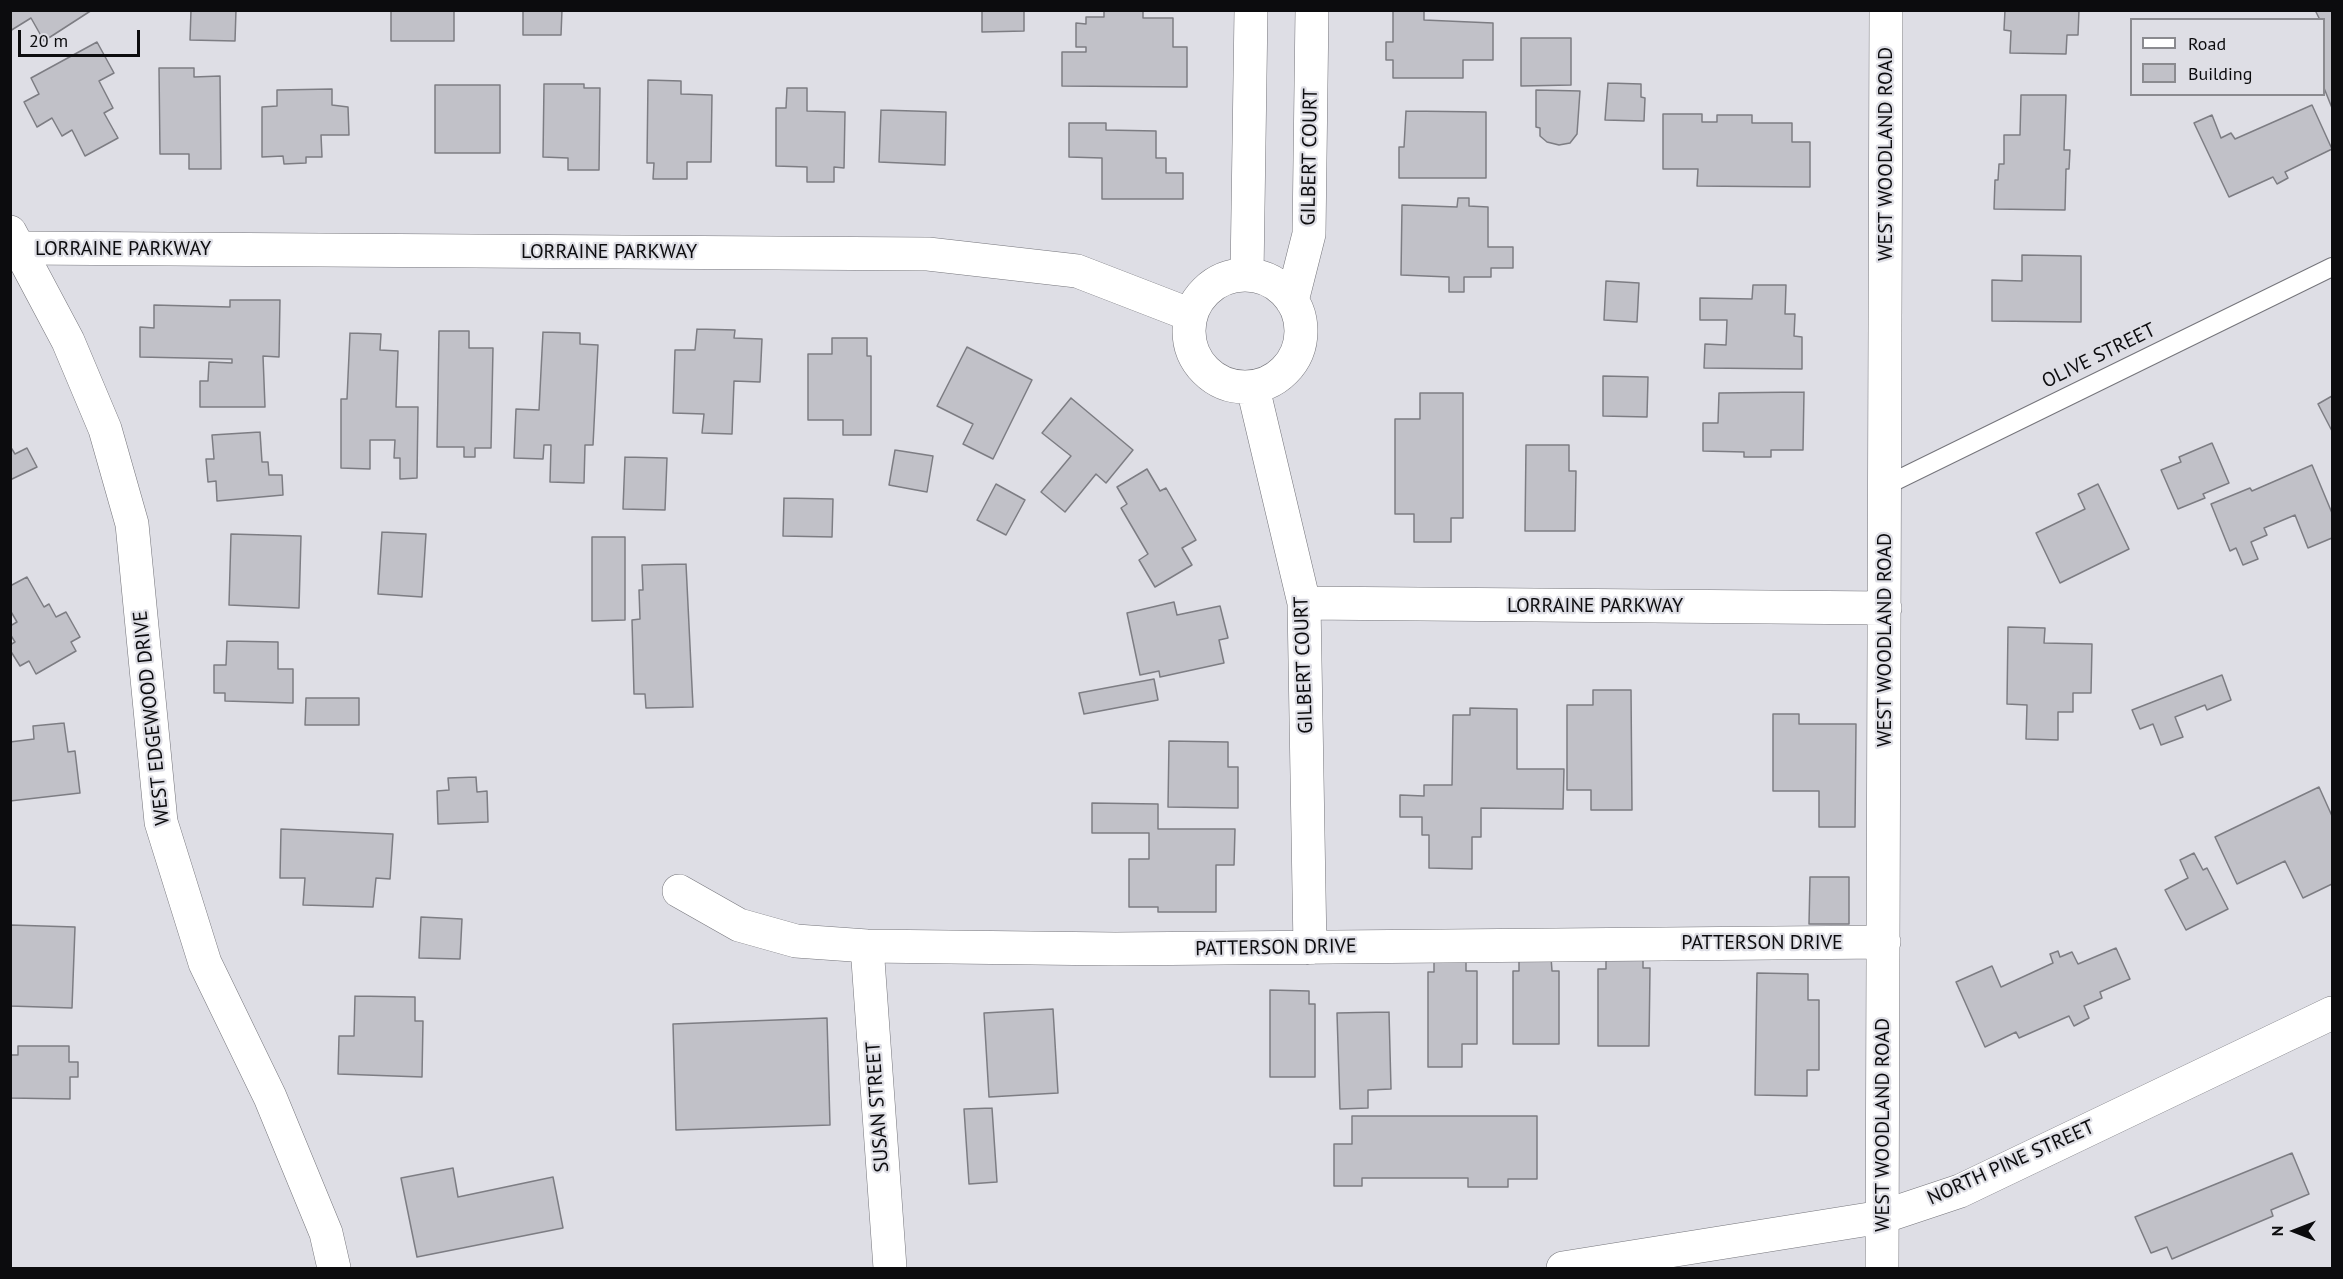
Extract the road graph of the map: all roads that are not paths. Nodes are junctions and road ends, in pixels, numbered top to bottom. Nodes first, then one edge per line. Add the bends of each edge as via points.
1 (1251, 10) edge
2 (1312, 10) edge
3 (1886, 10) edge
4 (15, 240) edge
5 (2332, 267) edge
6 (1246, 275) junction
7 (1292, 301) junction
8 (1191, 315) junction
9 (1253, 388) junction
10 (1885, 486) junction
11 (1305, 603) junction
12 (1884, 608) junction
13 (679, 891) dead end
14 (1884, 942) junction
15 (867, 946) junction
16 (1310, 948) junction
17 (2332, 1013) edge
18 (1882, 1217) junction
19 (334, 1269) edge
20 (890, 1269) edge
21 (1563, 1269) edge
22 (1882, 1269) edge

1 - 6 street
2 - 7 street, GILBERT COURT via 1309,234
3 - 10 street, WEST WOODLAND ROAD
4 - 8 street, LORRAINE PARKWAY via 928,254 1077,271
4 - 19 street, WEST EDGEWOOD DRIVE via 68,341 105,429 132,524 160,822 205,963 270,1097 326,1233
5 - 10 lane, OLIVE STREET
6 - 7 street via 1265,278
6 - 8 street via 1228,277 1212,285 1199,298
7 - 9 street via 1300,327 1296,354 1286,370 1271,382
8 - 9 street via 1189,334 1202,368 1226,384
9 - 11 street, GILBERT COURT
10 - 12 street, WEST WOODLAND ROAD
11 - 12 street, LORRAINE PARKWAY
11 - 16 street, GILBERT COURT
12 - 14 street, WEST WOODLAND ROAD
13 - 15 street, PATTERSON DRIVE via 739,925 796,941
14 - 16 street, PATTERSON DRIVE
14 - 18 street, WEST WOODLAND ROAD
15 - 16 street, PATTERSON DRIVE
15 - 20 street, SUSAN STREET
17 - 18 street, NORTH PINE STREET via 1960,1191
18 - 21 street, NORTH PINE STREET
18 - 22 street, WEST WOODLAND ROAD

